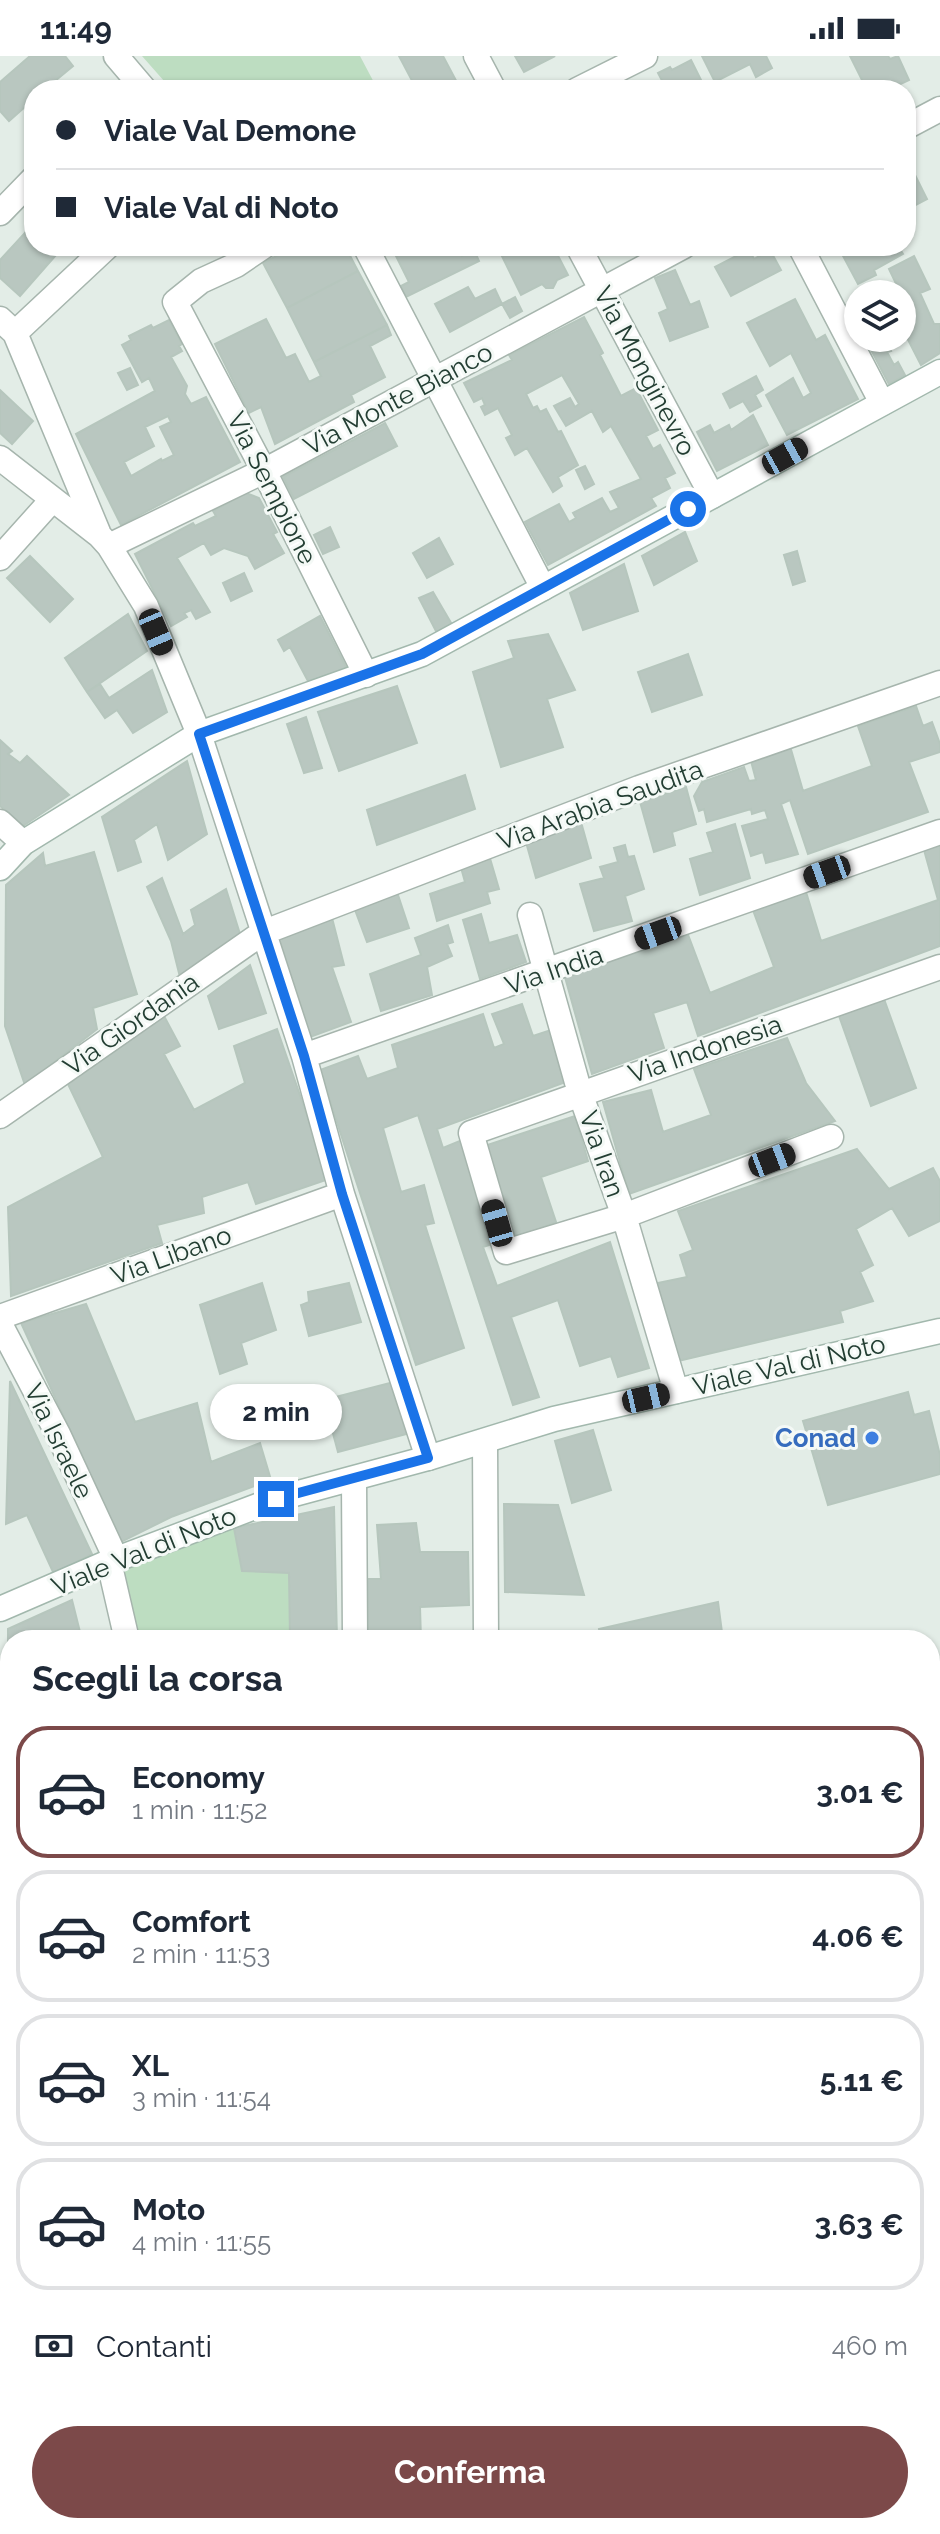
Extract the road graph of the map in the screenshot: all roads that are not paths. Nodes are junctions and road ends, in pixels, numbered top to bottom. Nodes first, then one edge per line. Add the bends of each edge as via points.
1 (116, 56) edge
2 (476, 56) edge
3 (645, 56) edge
4 (130, 80) edge
5 (489, 80) edge
6 (597, 80) edge
7 (940, 109) edge
8 (916, 122) edge
9 (24, 188) edge
10 (0, 213) edge
11 (96, 256) edge
12 (249, 256) edge
13 (370, 256) edge
14 (583, 256) edge
15 (665, 256) edge
16 (805, 256) edge
17 (602, 290) junction
18 (8, 326) edge
19 (940, 372) edge
20 (434, 380) junction
21 (882, 403) junction
22 (0, 458) edge
23 (264, 471) junction
24 (712, 496) junction
25 (52, 500) junction
26 (104, 540) junction
27 (0, 558) edge
28 (543, 588) junction
29 (366, 675) junction
30 (940, 683) edge
31 (199, 734) junction
32 (0, 822) edge
33 (940, 832) edge
34 (23, 843) junction
35 (0, 868) edge
36 (530, 915) dead end
37 (262, 933) junction
38 (940, 967) edge
39 (545, 973) junction
40 (304, 1056) junction
41 (580, 1093) junction
42 (0, 1116) edge
43 (831, 1137) dead end
44 (342, 1194) junction
45 (624, 1216) junction
46 (0, 1317) edge
47 (0, 1324) edge
48 (940, 1331) edge
49 (676, 1391) junction
50 (485, 1441) junction
51 (428, 1458) junction
52 (354, 1479) junction
53 (112, 1560) junction
54 (0, 1609) edge
55 (125, 1630) edge
56 (355, 1630) edge
57 (486, 1630) edge

1 - 4 street
2 - 5 street
3 - 6 street
7 - 8 street
9 - 10 street
11 - 18 street
12 - 23 street, Via Sempione via 201,281 175,302
13 - 20 street
14 - 17 street, Via Monginevro
15 - 17 street, Via Monte Bianco
16 - 21 street
17 - 20 street, Via Monte Bianco
17 - 24 street, Via Monginevro
18 - 26 street
19 - 21 street
20 - 23 street, Via Monte Bianco
20 - 28 street
21 - 24 street
22 - 25 street
23 - 26 street, Via Monte Bianco
23 - 29 street, Via Sempione
24 - 28 street
25 - 26 street
25 - 27 street
26 - 31 street via 146,606
28 - 29 street via 422,654
29 - 31 street
30 - 37 street, Via Arabia Saudita via 639,788
31 - 34 street
31 - 37 street
32 - 34 street
33 - 39 street, Via India
34 - 35 street
36 - 39 street, Via Iran
37 - 40 street
37 - 42 street, Via Giordania
38 - 41 street, Via Indonesia
39 - 40 street, Via India
39 - 41 street, Via Iran
40 - 44 street
41 - 45 street, Via Iran
41 - 45 street, Via Indonesia via 471,1133 506,1252
43 - 45 street
44 - 46 street, Via Libano
44 - 51 street
45 - 49 street, Via Iran
47 - 53 street, Via Israele via 58,1434
48 - 49 street, Viale Val di Noto
49 - 50 street, Viale Val di Noto
50 - 51 street, Viale Val di Noto
50 - 57 street
51 - 52 street, Viale Val di Noto
52 - 53 street, Viale Val di Noto via 276,1499
52 - 56 street
53 - 54 street, Viale Val di Noto
53 - 55 street, Via Israele

